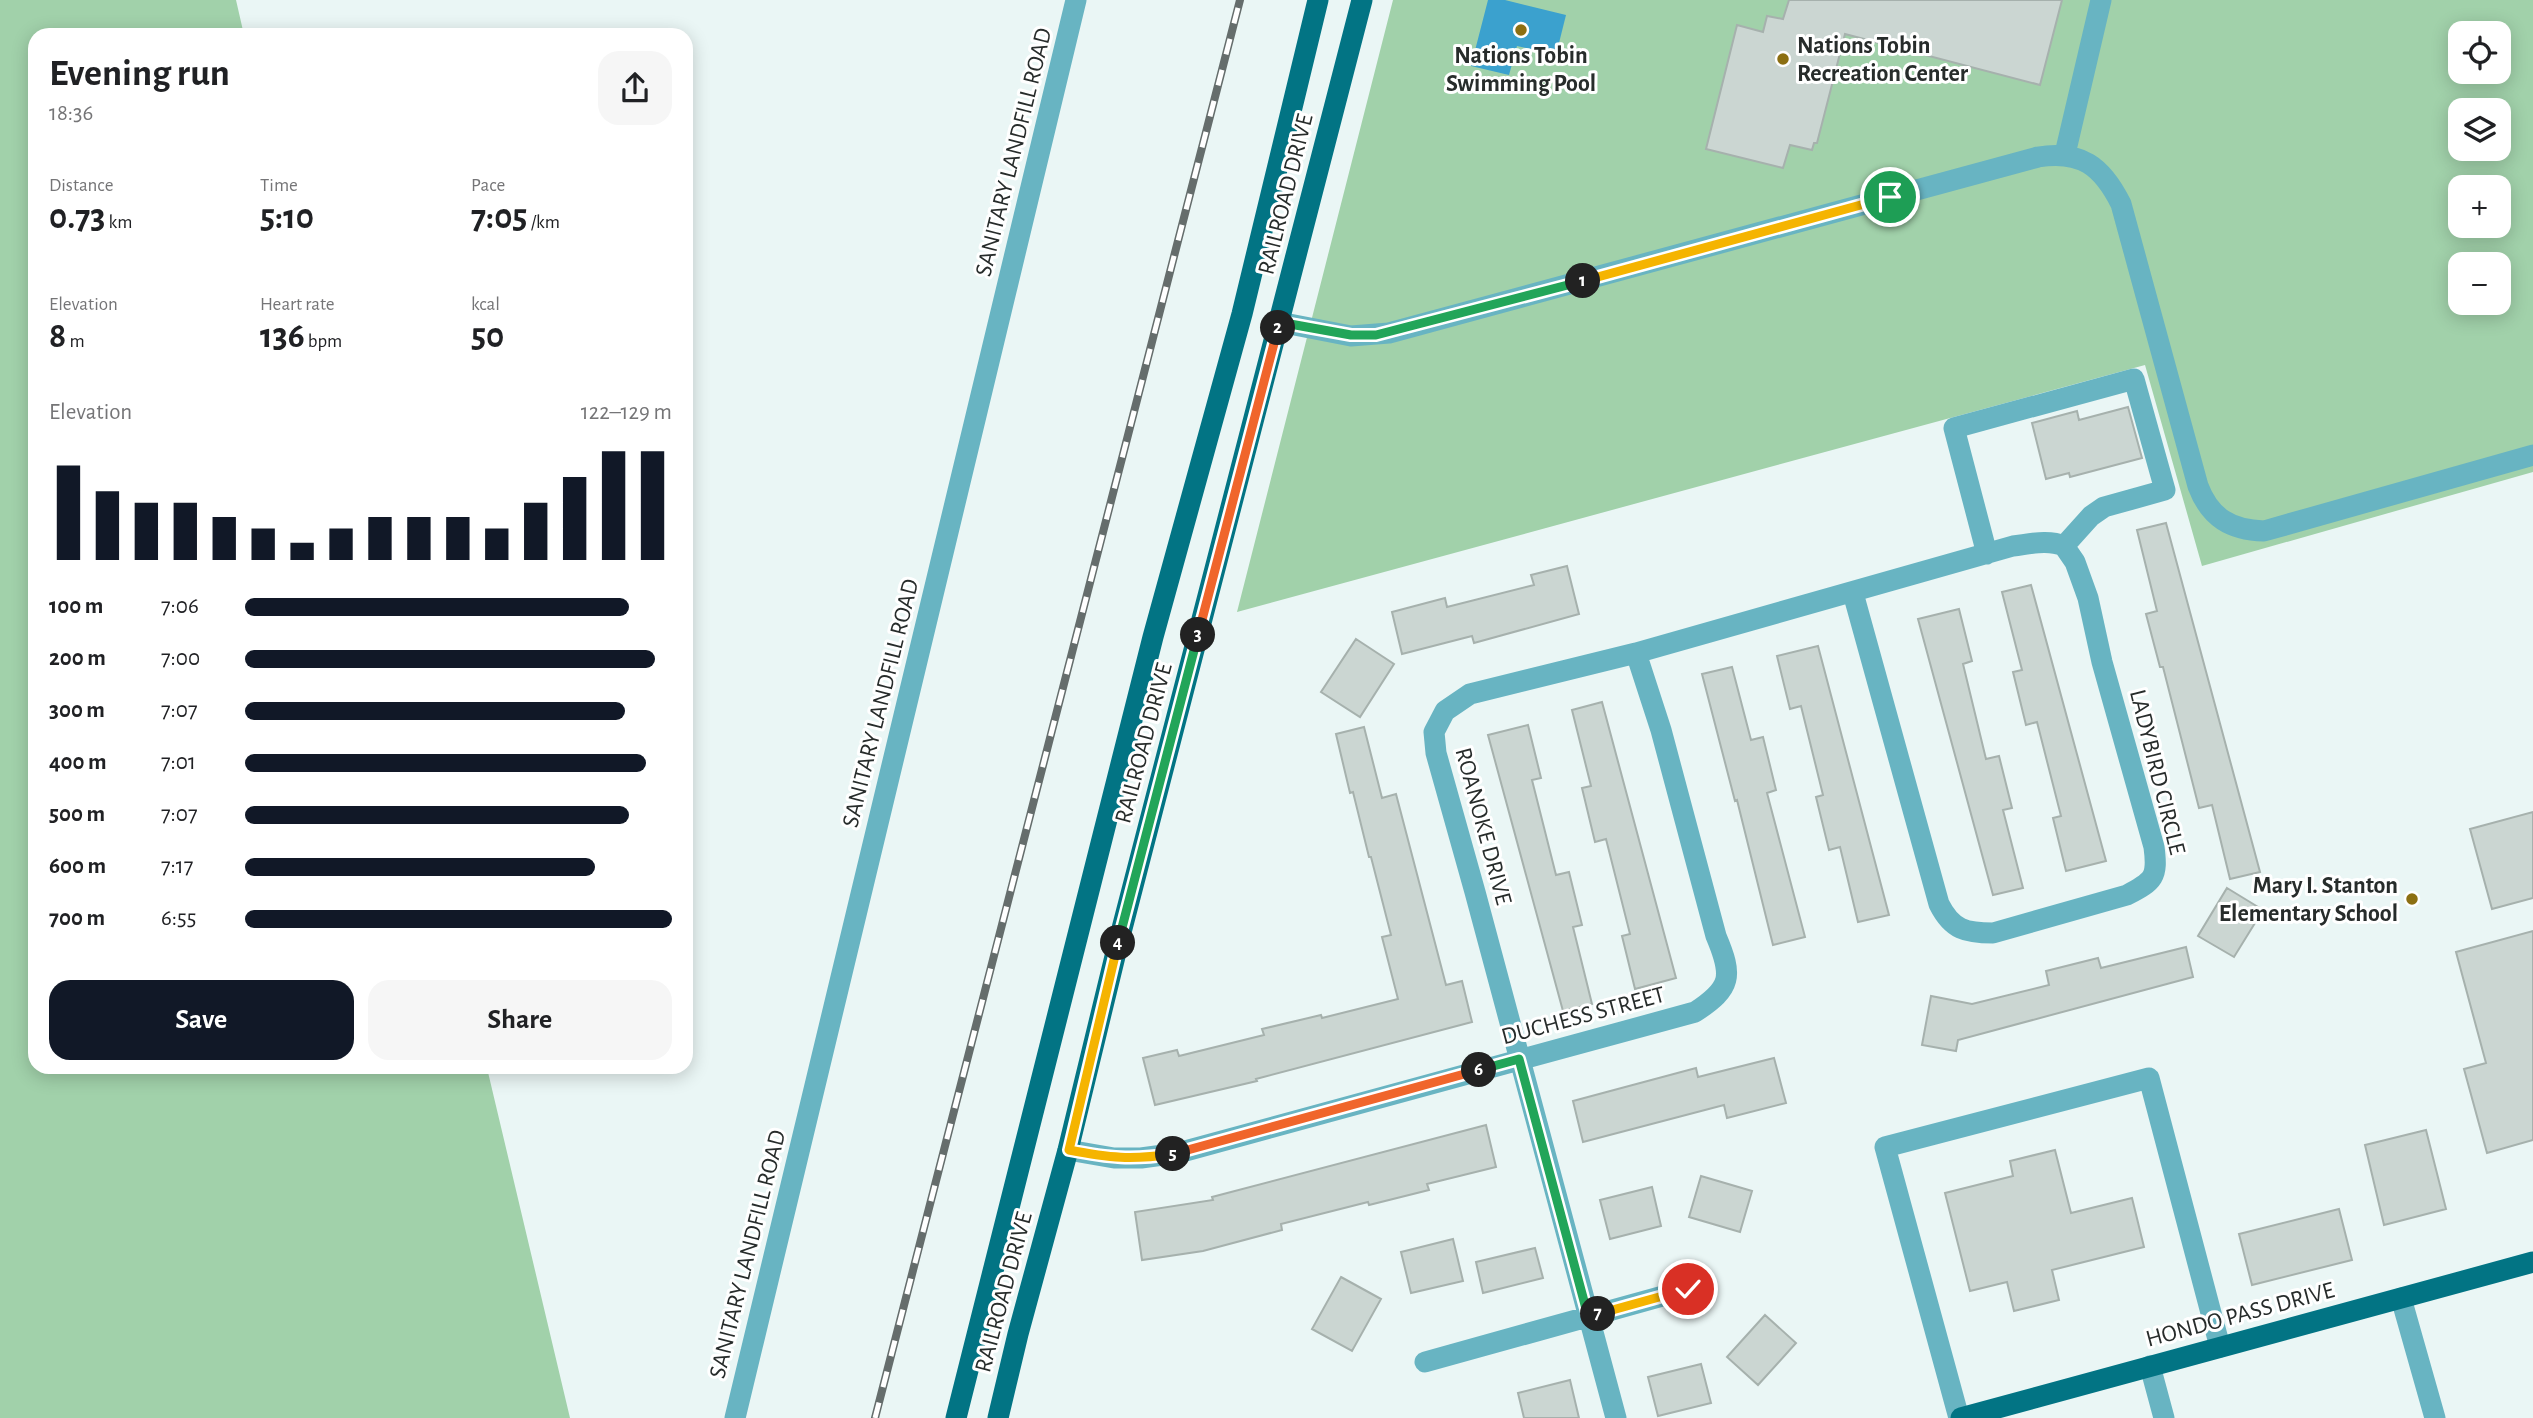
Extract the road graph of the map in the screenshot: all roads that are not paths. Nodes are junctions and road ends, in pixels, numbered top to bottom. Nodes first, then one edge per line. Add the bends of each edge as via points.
1 (1076, 0) edge
2 (1318, 0) edge
3 (1362, 0) edge
4 (2101, 0) edge
5 (2065, 154) junction
6 (1242, 314) junction
7 (1279, 322) junction
8 (2533, 455) edge
9 (2064, 546) junction
10 (1987, 554) junction
11 (1853, 593) junction
12 (1636, 653) junction
13 (1519, 1059) junction
14 (1069, 1150) junction
15 (2533, 1262) edge
16 (1688, 1289) dead end
17 (2400, 1298) junction
18 (1588, 1316) junction
19 (2220, 1347) junction
20 (1425, 1362) dead end
21 (2150, 1366) junction
22 (734, 1418) edge
23 (956, 1418) edge
24 (998, 1418) edge
25 (1616, 1418) edge
26 (1960, 1418) edge
27 (2164, 1418) edge
28 (2435, 1418) edge

1 - 22 street, SANITARY LANDFILL ROAD
2 - 6 main road, RAILROAD DRIVE
3 - 7 main road, RAILROAD DRIVE
4 - 5 street
5 - 7 street via 2038,157 1390,333 1351,335
5 - 8 street via 2095,169 2121,204 2199,486 2220,519 2240,529 2264,531
6 - 7 main road
6 - 23 main road, RAILROAD DRIVE via 1153,637
7 - 14 main road, RAILROAD DRIVE
9 - 10 street, ROANOKE DRIVE via 2045,542
9 - 10 street via 2104,507 2165,490 2134,379 1954,428
9 - 11 street, LADYBIRD CIRCLE via 2088,598 2154,847 2155,875 2127,895 1993,933 1956,927 1939,904
10 - 11 street, ROANOKE DRIVE
11 - 12 street, ROANOKE DRIVE
12 - 13 street, ROANOKE DRIVE via 1470,694 1444,711 1436,724 1436,753
12 - 13 street, DUCHESS STREET via 1728,977 1716,998 1695,1012
13 - 14 street, DUCHESS STREET via 1178,1153 1114,1158
13 - 18 street, ROANOKE DRIVE
14 - 24 main road, RAILROAD DRIVE
15 - 17 main road, HONDO PASS DRIVE
16 - 18 street
17 - 19 main road, HONDO PASS DRIVE
17 - 28 street
18 - 20 street
18 - 25 street, ROANOKE DRIVE
19 - 21 main road, HONDO PASS DRIVE
19 - 26 street via 2149,1078 1885,1147
21 - 26 main road, HONDO PASS DRIVE
21 - 27 street

